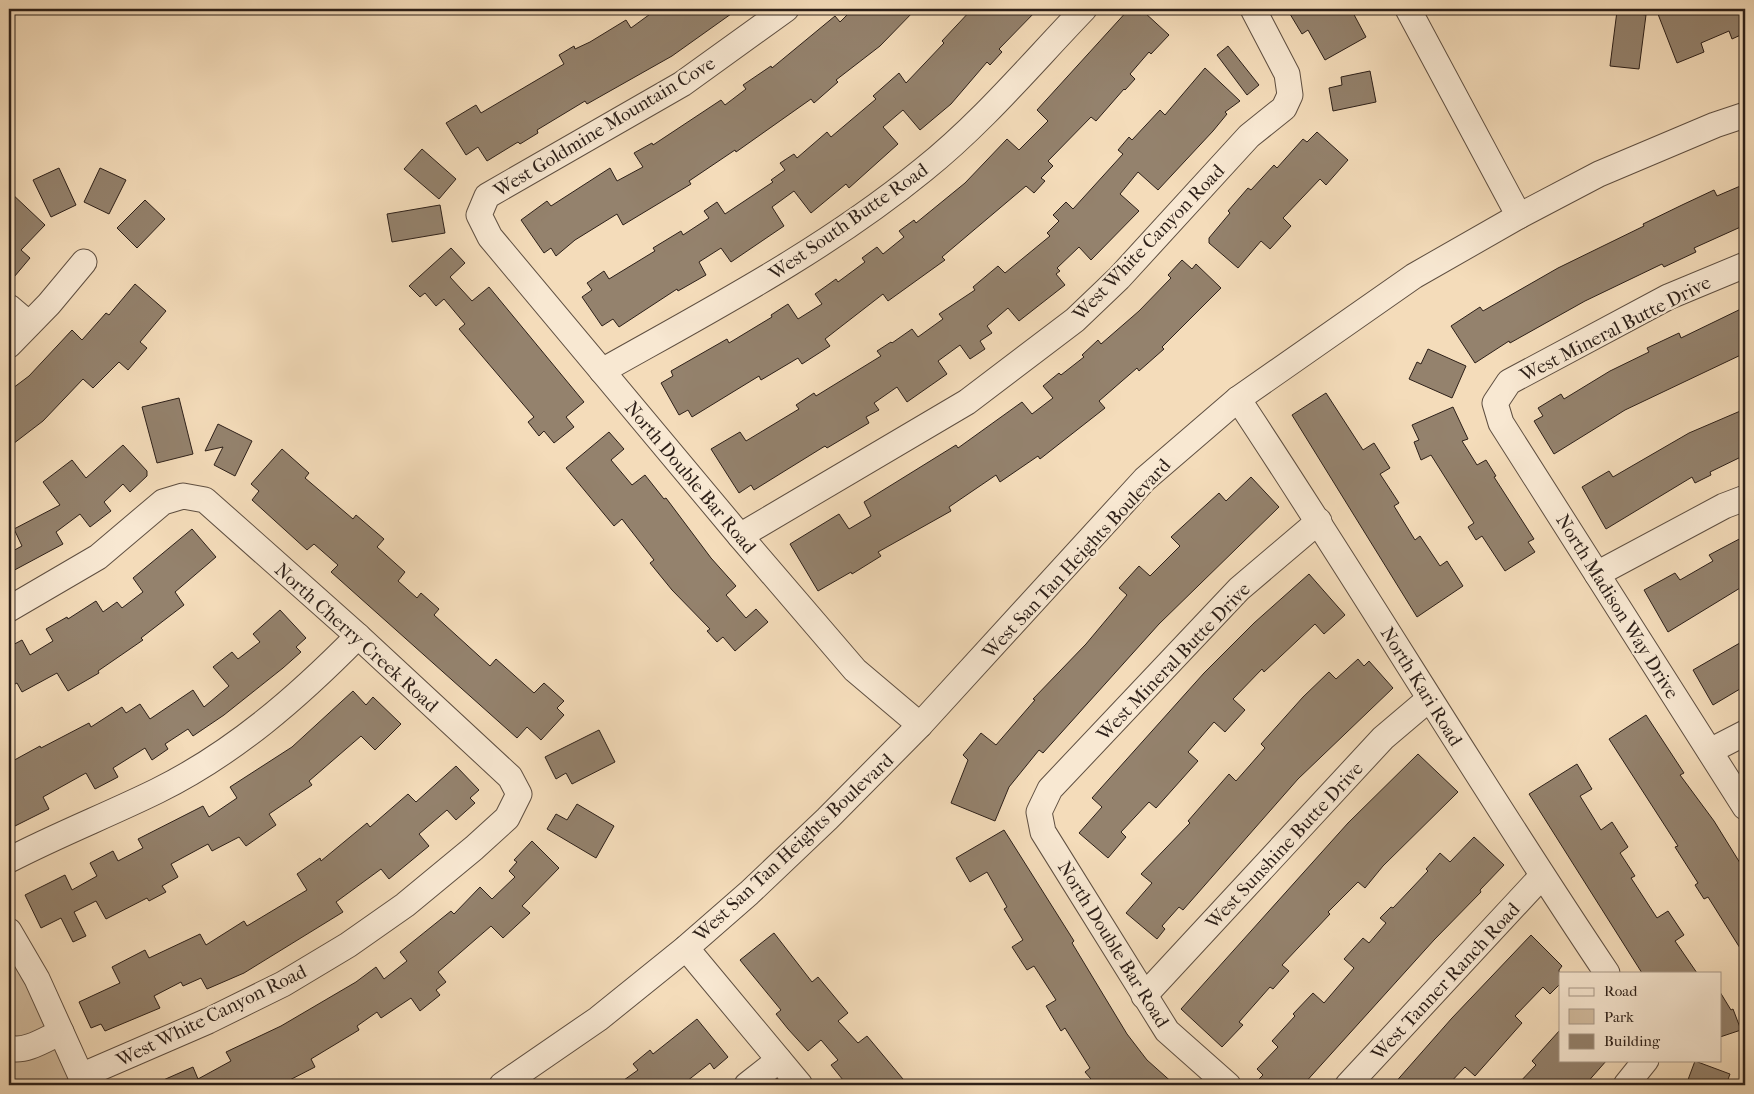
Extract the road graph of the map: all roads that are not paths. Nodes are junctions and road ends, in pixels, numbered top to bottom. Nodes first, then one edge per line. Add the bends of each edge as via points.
1 (786, 9) edge
2 (1084, 9) edge
3 (1253, 9) edge
4 (1408, 9) edge
5 (1745, 115) edge
6 (479, 214) joint
7 (1519, 216) junction
8 (84, 262) dead end
9 (1745, 265) edge
10 (9, 307) edge
11 (29, 324) junction
12 (9, 345) edge
13 (602, 371) junction
14 (1238, 399) junction
15 (1494, 403) joint
16 (1745, 498) edge
17 (1319, 522) junction
18 (740, 536) junction
19 (1597, 574) junction
20 (9, 609) edge
21 (358, 636) junction
22 (1429, 699) junction
23 (920, 725) junction
24 (1745, 733) edge
25 (1710, 751) junction
26 (520, 794) joint
27 (1745, 807) edge
28 (1039, 812) joint
29 (9, 860) edge
30 (1542, 876) junction
31 (9, 932) edge
32 (686, 948) junction
33 (1606, 972) edge
34 (1144, 996) junction
35 (60, 1032) junction
36 (9, 1048) edge
37 (779, 1060) junction
38 (1644, 1062) edge
39 (83, 1081) edge
40 (502, 1085) edge
41 (747, 1085) edge
42 (800, 1085) edge
43 (1228, 1085) edge
44 (1348, 1085) edge
45 (1626, 1085) edge

1 - 6 street, West Goldmine Mountain Cove via 682,84 487,196
2 - 13 street, West South Butte Road via 955,142 874,208 779,272
3 - 18 street, West White Canyon Road via 1287,74 1290,95 1284,108 1249,136 1119,278 1075,320 967,402
4 - 7 street
5 - 7 street, West San Tan Heights Boulevard via 1599,174
6 - 13 street, North Double Bar Road via 490,238
7 - 14 street, West San Tan Heights Boulevard via 1414,276
8 - 11 street
9 - 15 street, West Mineral Butte Drive via 1668,297 1517,377 1509,382
10 - 11 street
11 - 12 street
13 - 18 street, North Double Bar Road
14 - 17 street, North Kari Road
14 - 23 street, West San Tan Heights Boulevard via 1146,479
15 - 19 street, North Madison Way Drive via 1501,422
16 - 19 street
17 - 22 street, North Kari Road
17 - 28 street, West Mineral Butte Drive via 1239,589 1050,789
18 - 23 street, North Double Bar Road via 855,670
19 - 25 street, North Madison Way Drive
20 - 21 street, North Cherry Creek Road via 98,558 164,502 183,496 205,500
21 - 26 street, North Cherry Creek Road via 510,777
21 - 29 street via 289,703 239,742 158,790
22 - 30 street, North Kari Road
22 - 34 street, West Sunshine Butte Drive via 1383,738
23 - 32 street, West San Tan Heights Boulevard via 827,819
24 - 25 street
25 - 27 street, North Madison Way Drive
26 - 39 street, West White Canyon Road via 507,818 474,848 405,905 348,945 283,984
28 - 34 street, North Double Bar Road via 1043,832
30 - 33 street, North Kari Road
30 - 44 street, West Tanner Ranch Road
31 - 35 street via 37,979
32 - 37 street
32 - 40 street, West San Tan Heights Boulevard via 598,1019
34 - 43 street, North Double Bar Road via 1167,1031
35 - 36 street via 24,1048
35 - 39 street
37 - 41 street
37 - 42 street
38 - 45 street

